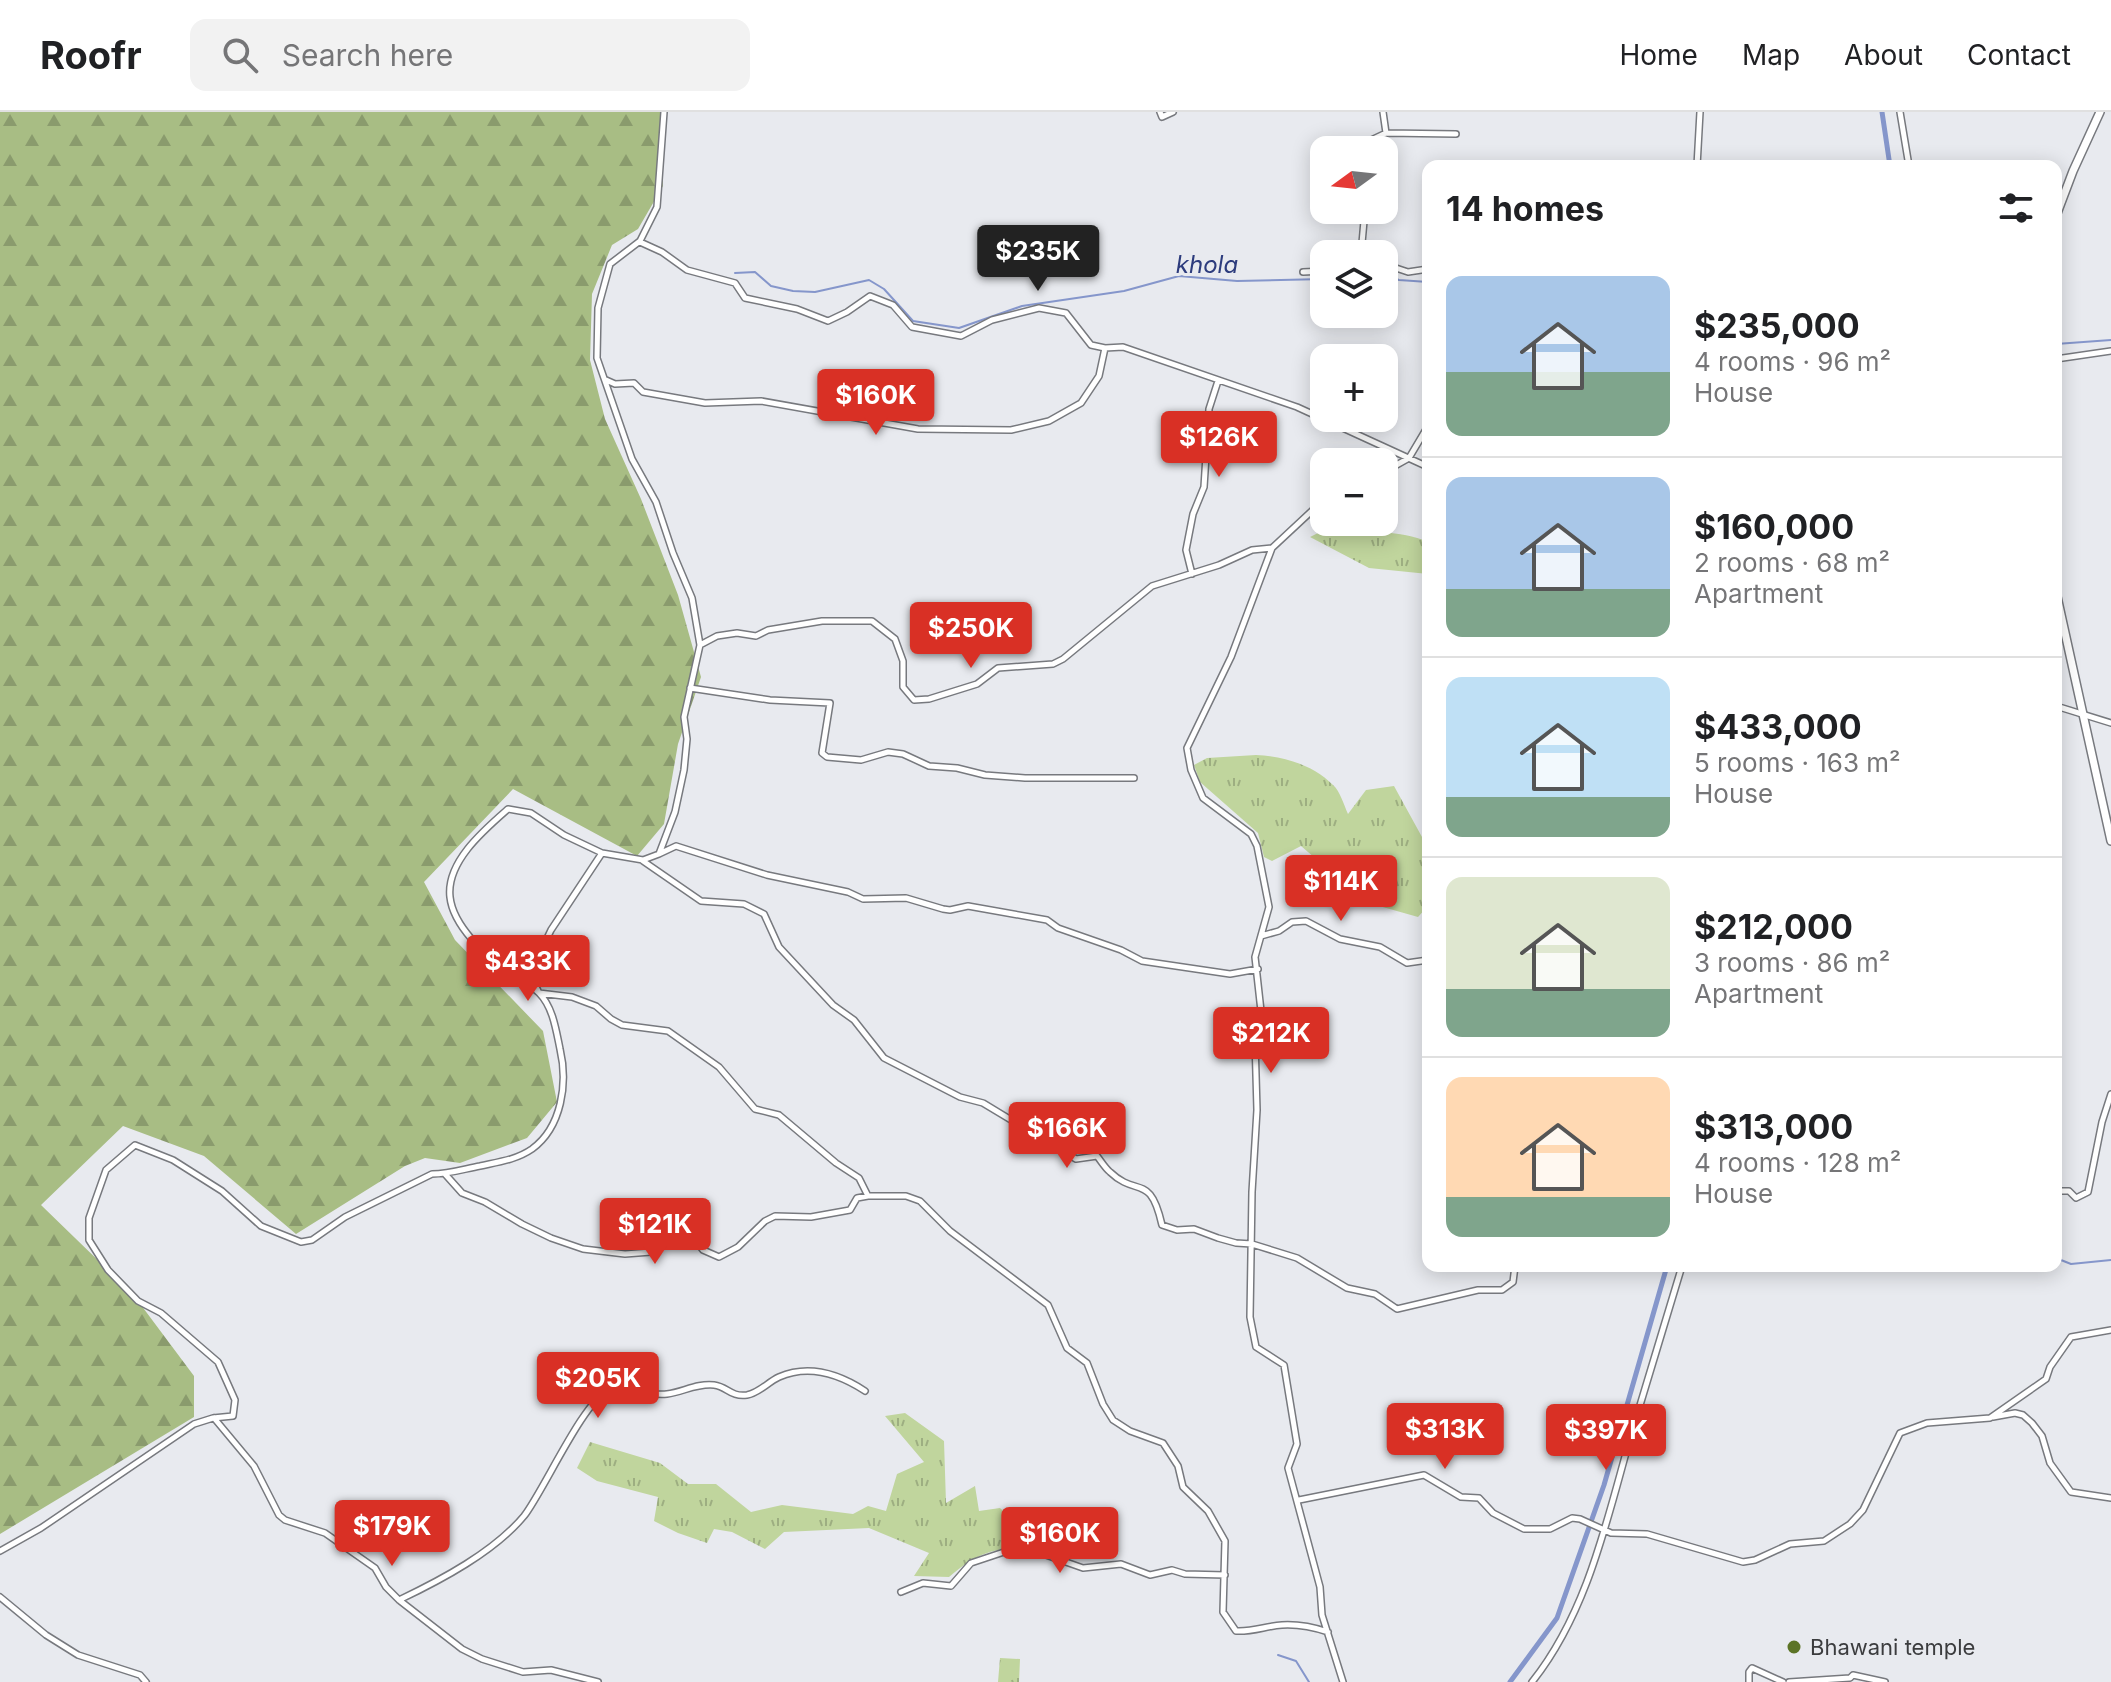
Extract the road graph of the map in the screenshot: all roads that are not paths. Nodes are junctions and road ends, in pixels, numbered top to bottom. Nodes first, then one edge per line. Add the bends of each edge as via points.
1 (664, 112) edge
2 (1160, 112) edge
3 (1173, 112) edge
4 (1383, 112) edge
5 (1700, 112) edge
6 (1900, 112) edge
7 (2100, 112) edge
8 (1386, 133) junction
9 (1456, 134) dead end
10 (1380, 136) edge
11 (1697, 160) edge
12 (1908, 160) edge
13 (2062, 200) edge
14 (640, 241) junction
15 (1398, 269) edge
16 (1422, 270) edge
17 (1303, 272) dead end
18 (1310, 272) edge
19 (1105, 348) junction
20 (2111, 351) edge
21 (2062, 358) edge
22 (602, 377) junction
23 (1218, 381) junction
24 (1422, 436) edge
25 (1409, 458) junction
26 (1398, 464) edge
27 (1422, 464) edge
28 (1310, 513) edge
29 (1272, 548) junction
30 (1192, 574) junction
31 (2062, 619) edge
32 (700, 645) junction
33 (690, 688) junction
34 (2062, 708) edge
35 (2084, 716) junction
36 (2111, 723) edge
37 (1134, 778) dead end
38 (2111, 841) edge
39 (602, 853) junction
40 (659, 854) junction
41 (643, 860) junction
42 (1261, 936) junction
43 (1422, 961) edge
44 (1258, 969) junction
45 (539, 993) junction
46 (2111, 1094) edge
47 (444, 1174) junction
48 (2062, 1191) edge
49 (868, 1196) junction
50 (1252, 1244) junction
51 (1514, 1272) edge
52 (1680, 1272) edge
53 (2111, 1330) edge
54 (865, 1391) dead end
55 (213, 1418) junction
56 (1990, 1418) junction
57 (2111, 1498) edge
58 (1299, 1500) junction
59 (1603, 1528) junction
60 (0, 1551) edge
61 (1225, 1575) junction
62 (901, 1592) dead end
63 (0, 1597) edge
64 (399, 1600) junction
65 (1328, 1632) junction
66 (146, 1682) edge
67 (598, 1682) edge
68 (1343, 1682) edge
69 (1532, 1682) edge
70 (1749, 1682) edge
71 (1786, 1682) edge
72 (1885, 1682) edge

1 - 14 street via 657,207
2 - 3 street via 1162,117
4 - 8 street
5 - 11 street
6 - 12 street
7 - 13 street
8 - 9 street
8 - 10 street
14 - 19 street via 687,270 735,283 745,298 828,321 870,296 893,305 912,327 961,336 992,320 1039,308 1066,313 1091,345
14 - 22 street via 610,264 598,308
15 - 16 street
17 - 18 street
19 - 22 street via 1099,376 1081,403 1049,421 1011,430 918,429 761,401 705,403 643,392 634,383 615,384
19 - 23 street via 1123,347
20 - 21 street
22 - 32 street via 692,598
23 - 25 street via 1297,407
23 - 30 street via 1209,409 1204,487 1186,550
24 - 25 street
25 - 26 street
25 - 27 street
28 - 29 street
29 - 30 street via 1252,550
29 - 42 street via 1231,657 1187,748 1203,798 1251,834 1257,846 1269,907
30 - 32 street via 1152,586 1053,664 998,668 977,684 929,699 908,696 901,650 872,621 822,621 756,636 717,636
31 - 35 street
32 - 33 street
33 - 37 street via 830,703 822,753 827,757 861,760 888,752 929,766 985,775
33 - 40 street via 684,770
34 - 35 street
35 - 36 street
35 - 38 street
39 - 41 street
39 - 45 street via 538,954 530,974
39 - 45 street via 531,813 508,809 469,848 451,876 450,900 469,939
40 - 41 street
40 - 44 street via 676,846 863,899 906,898 943,909 968,906 1047,920 1142,961 1230,974
41 - 50 street via 701,901 744,904 764,914 779,947 854,1020 884,1058 960,1097 983,1103 1076,1159 1097,1156 1111,1174 1149,1191 1162,1225
42 - 43 street via 1306,921 1340,939 1380,947 1407,963
42 - 44 street via 1255,957
44 - 50 street
45 - 47 street via 554,1019 565,1070 556,1117 530,1150
45 - 49 street via 596,1006 622,1025 668,1031 719,1067 755,1109 779,1115 859,1178
46 - 48 street via 2088,1192 2076,1198
47 - 49 street via 462,1193 551,1238 625,1254 651,1252 666,1241 696,1241 719,1257 775,1216 850,1210 857,1198
47 - 55 street via 404,1186 301,1242 261,1226 222,1191 173,1160 135,1145 106,1170 89,1218 89,1240 138,1301 161,1313 218,1362 235,1400 233,1416
49 - 61 street via 920,1201 950,1231 1048,1305 1067,1348 1087,1363 1113,1420 1163,1443 1178,1466 1183,1487 1208,1511 1225,1541
50 - 51 street via 1297,1258 1347,1288 1375,1294 1397,1309 1478,1290 1502,1290 1513,1282
50 - 58 street via 1250,1317 1256,1347 1284,1365 1297,1444 1288,1468
52 - 59 street
53 - 56 street via 2071,1337 2046,1379
54 - 64 street via 823,1371 779,1377 752,1395 733,1396 717,1385 695,1385 666,1395 624,1386 603,1392 526,1514 506,1535 440,1580
55 - 60 street via 173,1436
55 - 64 street via 254,1466 279,1515 325,1533 375,1568
56 - 57 street via 2023,1415 2042,1436 2050,1463 2071,1492
56 - 59 street via 1927,1423 1900,1433 1863,1510 1824,1541 1790,1544 1743,1562 1647,1534
58 - 59 street via 1424,1475 1461,1497 1479,1498 1493,1513 1524,1529 1550,1529 1572,1518
58 - 65 street
59 - 69 street via 1574,1612
61 - 62 street via 1172,1570 1150,1575 1121,1564 1083,1568 1043,1554 1010,1550 971,1563 951,1586 923,1583
61 - 65 street via 1223,1612 1236,1631 1307,1625
63 - 66 street via 78,1655 140,1675
64 - 67 street via 482,1659 523,1672 551,1670
65 - 68 street
70 - 71 street via 1752,1668
71 - 72 street via 1853,1675

